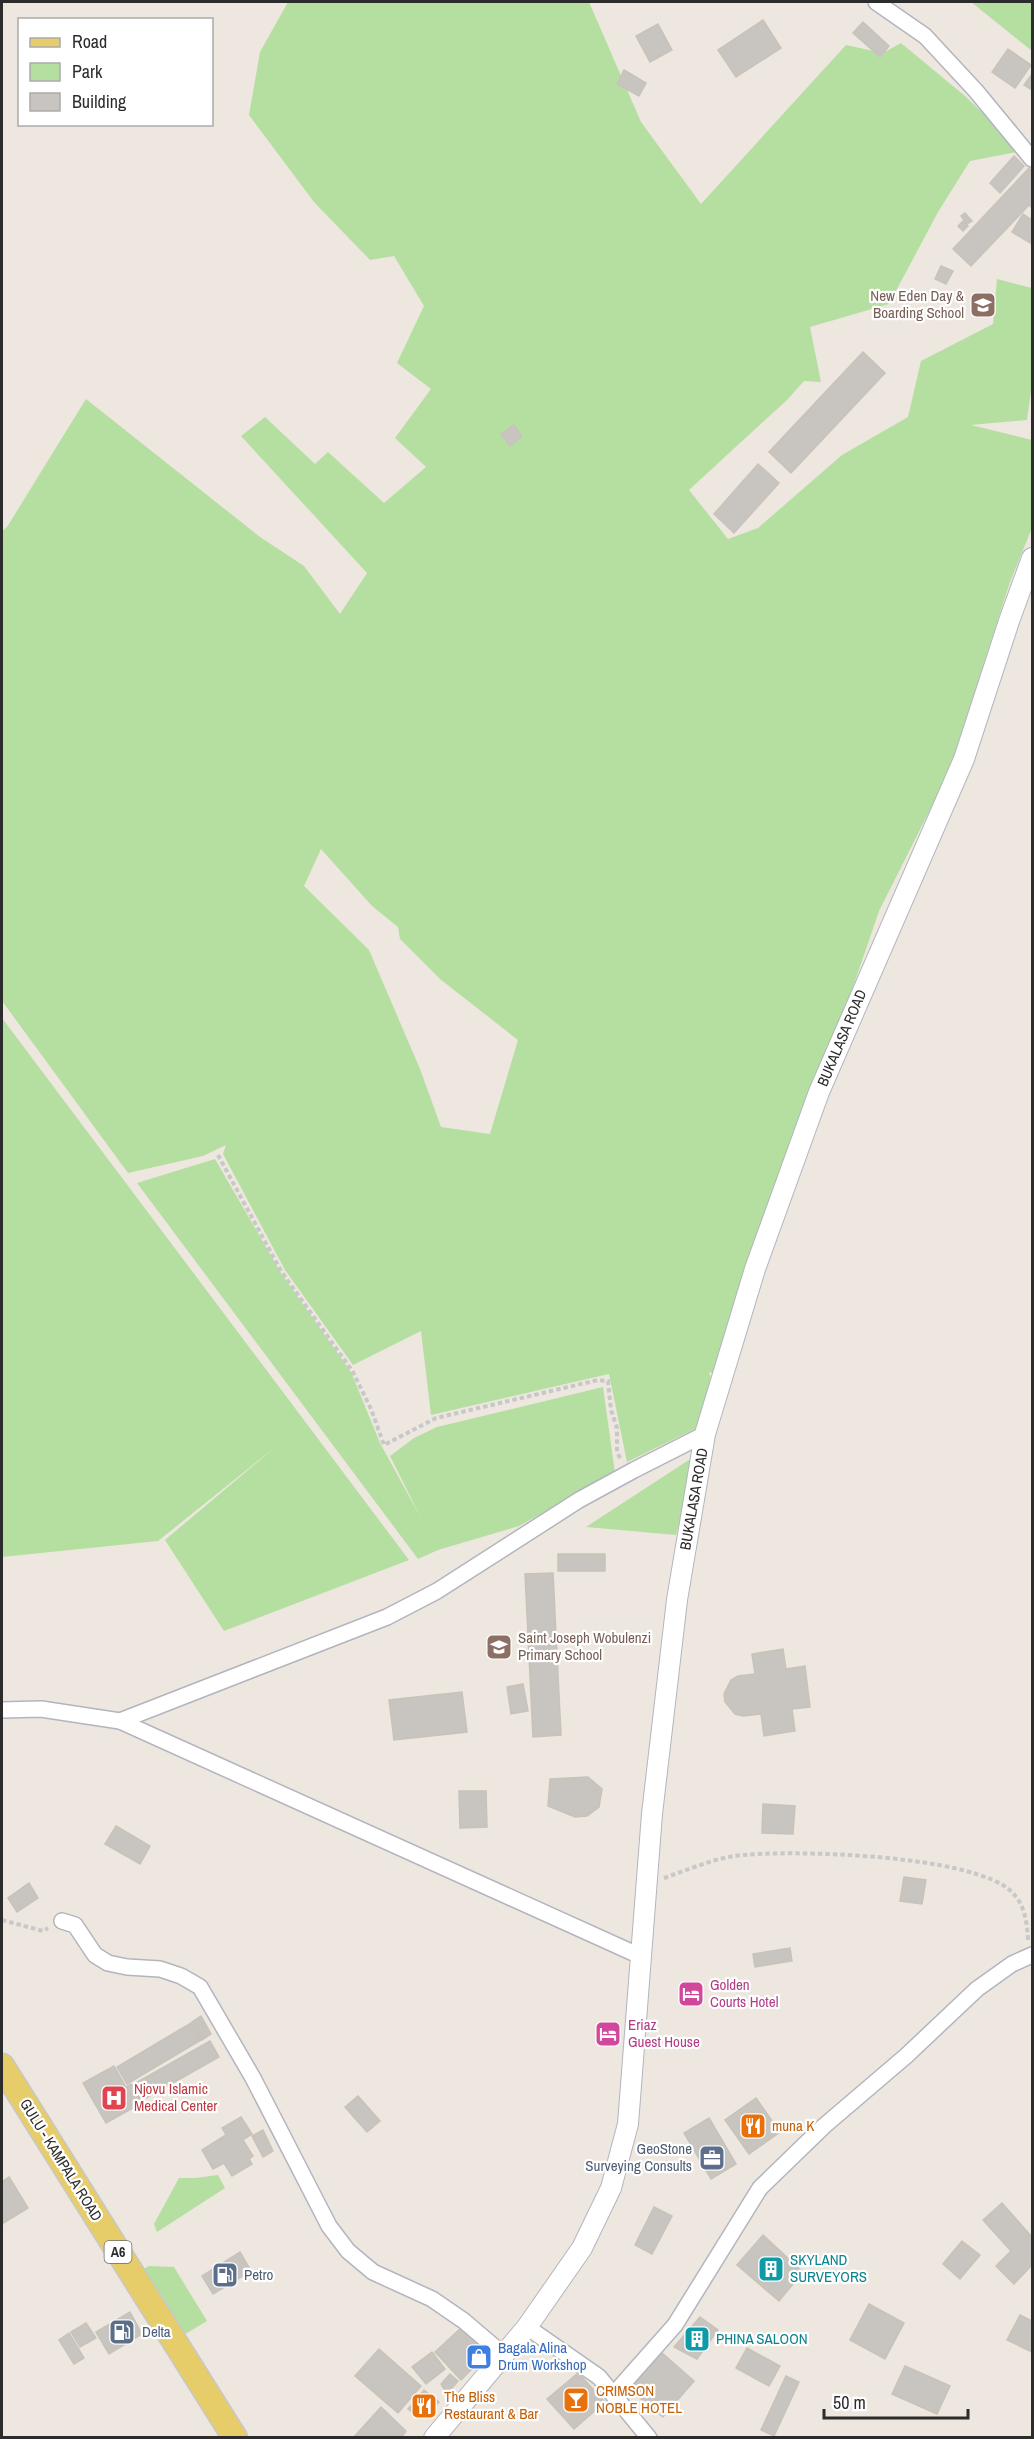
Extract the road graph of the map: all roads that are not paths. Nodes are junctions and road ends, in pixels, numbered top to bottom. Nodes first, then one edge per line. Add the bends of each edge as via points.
1 (876, 2) edge
2 (1032, 159) edge
3 (1032, 558) edge
4 (705, 1434) junction
5 (2, 1710) edge
6 (120, 1720) junction
7 (62, 1921) road end
8 (1030, 1955) edge
9 (640, 1956) junction
10 (2, 2066) edge
11 (527, 2327) junction
12 (505, 2356) junction
13 (614, 2395) junction
14 (235, 2438) edge
15 (434, 2438) edge
16 (649, 2438) edge

1 - 2 street via 925,36
3 - 4 street, BUKALASA ROAD via 964,759 819,1092 755,1269
4 - 6 street via 579,1500 437,1591 387,1617
4 - 9 street, BUKALASA ROAD via 677,1600
5 - 6 street via 41,1709
6 - 9 street
7 - 12 street via 75,1925 95,1955 108,1963 160,1969 200,1988 253,2078 328,2226 348,2251 373,2272 432,2299
8 - 13 street via 977,1989 760,2188 675,2325
9 - 11 street, BUKALASA ROAD via 628,2124 611,2188 582,2248
10 - 14 main road, GULU - KAMPALA ROAD / A6
11 - 12 street, BUKALASA ROAD
11 - 13 street via 599,2377
12 - 15 street, BUKALASA ROAD
13 - 16 street

